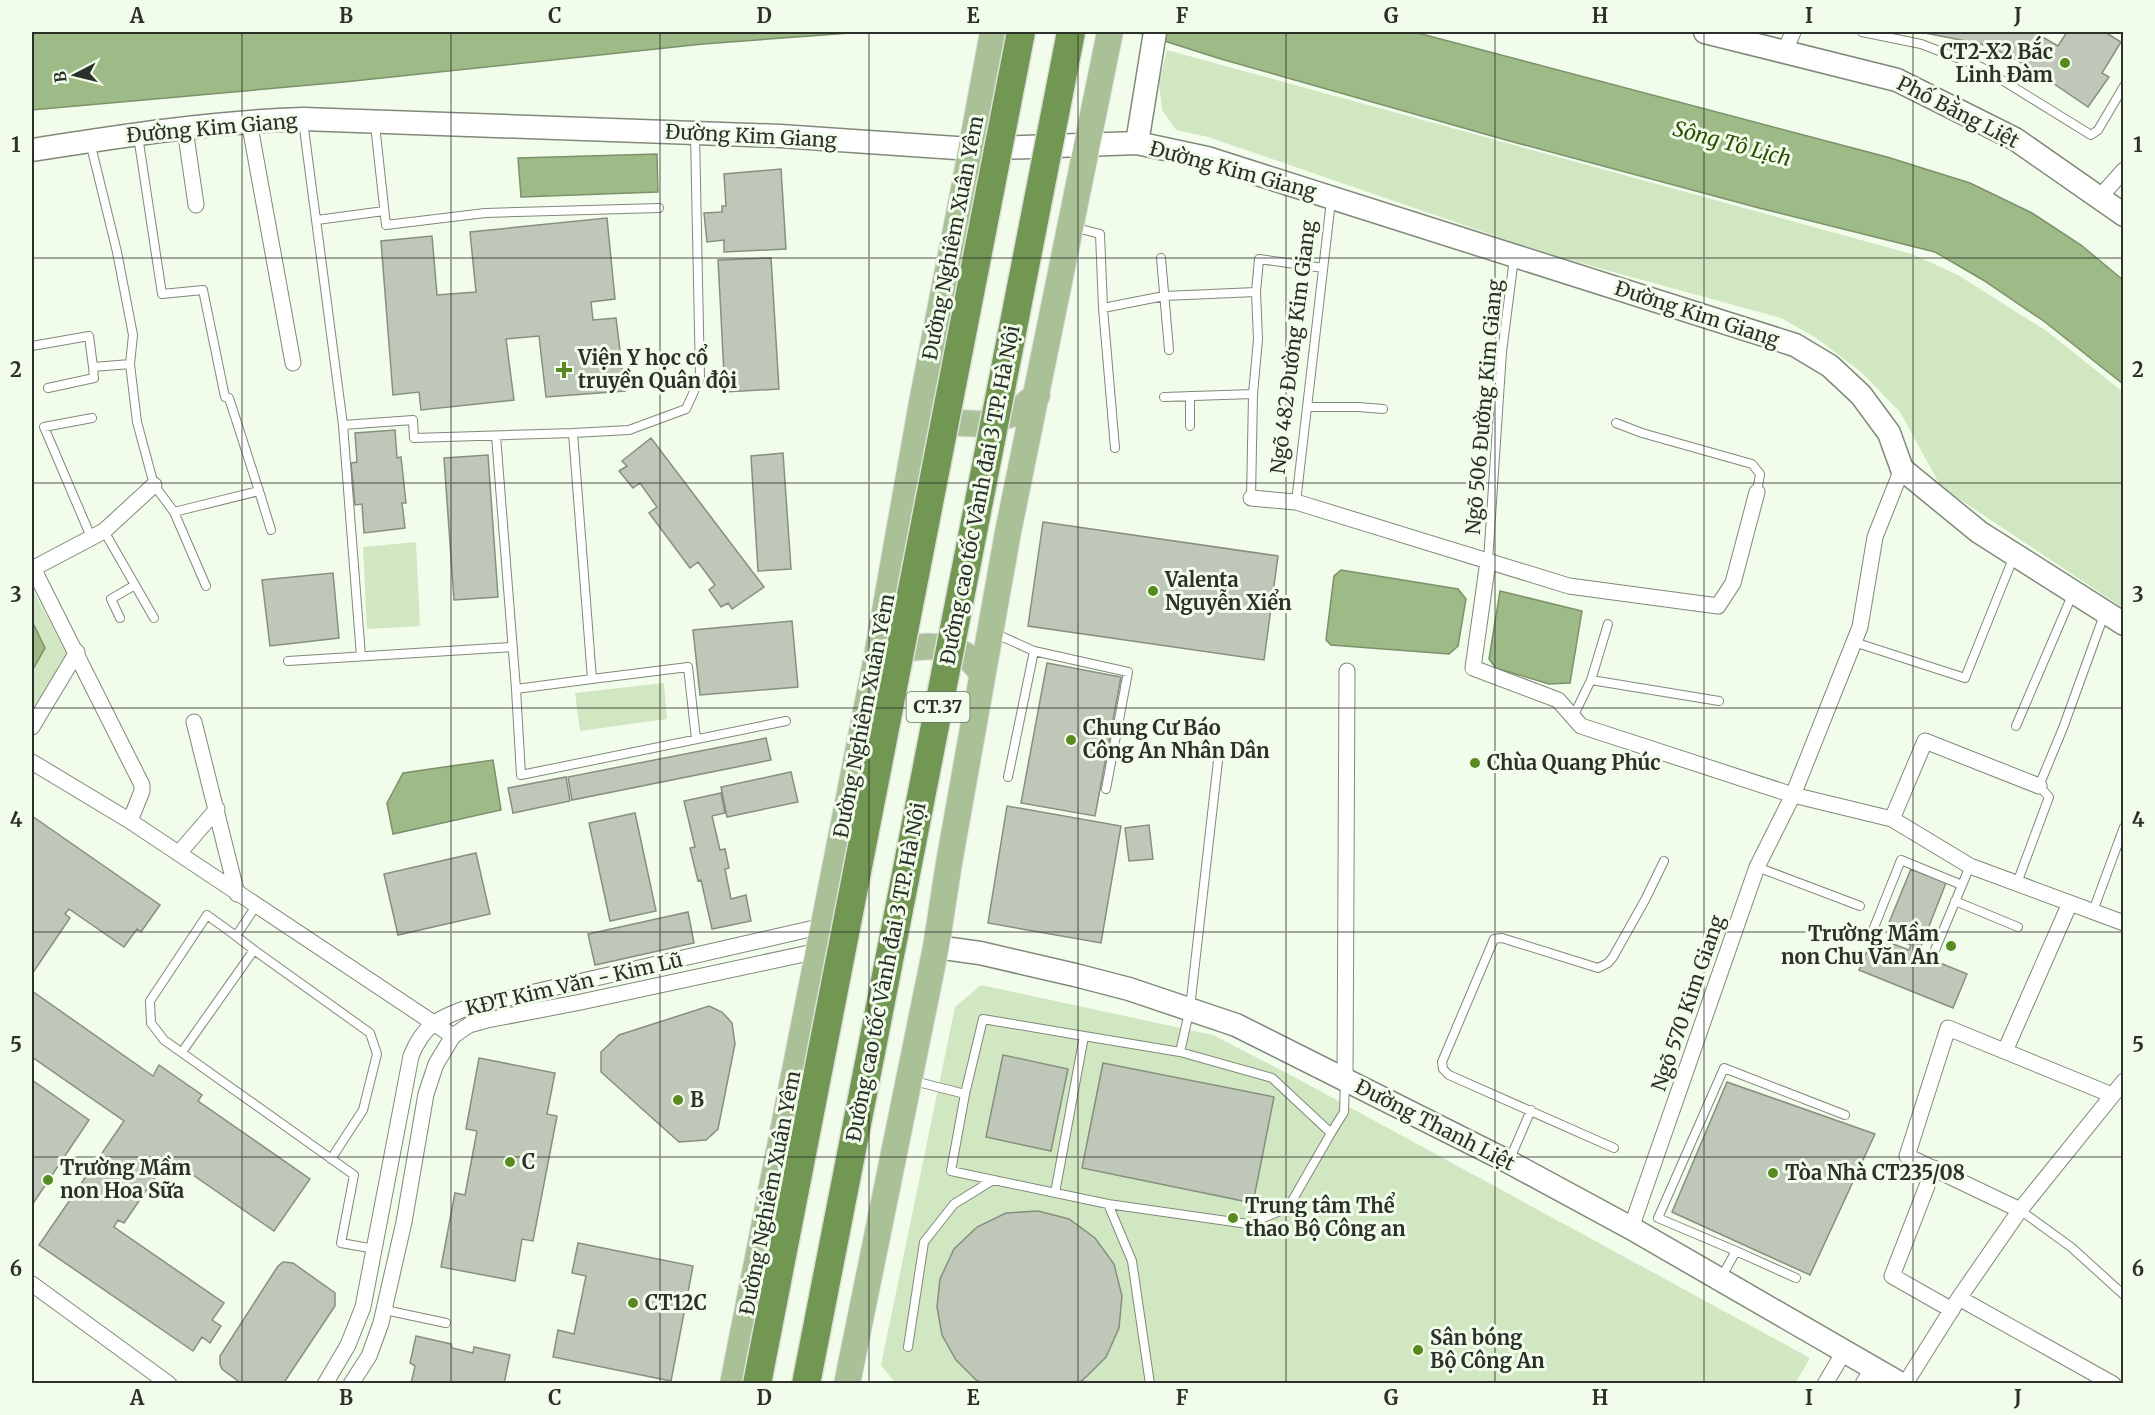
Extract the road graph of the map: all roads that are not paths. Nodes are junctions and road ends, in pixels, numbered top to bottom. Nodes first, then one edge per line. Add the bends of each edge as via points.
1 (1021, 32) edge
2 (1071, 32) edge
3 (1110, 32) edge
4 (1155, 32) edge
5 (1705, 32) edge
6 (1792, 32) edge
7 (1862, 32) edge
8 (991, 39) edge
9 (1784, 53) junction
10 (2122, 91) edge
11 (303, 119) junction
12 (375, 120) junction
13 (249, 121) junction
14 (185, 129) junction
15 (695, 133) junction
16 (138, 134) junction
17 (90, 140) junction
18 (1137, 143) junction
19 (1087, 146) junction
20 (971, 149) junction
21 (32, 150) edge
22 (2124, 170) edge
23 (1332, 197) junction
24 (2100, 197) junction
25 (196, 204) dead end
26 (659, 208) dead end
27 (384, 211) junction
28 (2124, 214) edge
29 (317, 220) junction
30 (1071, 227) junction
31 (1514, 256) junction
32 (1161, 258) dead end
33 (1323, 268) junction
34 (1256, 292) junction
35 (1164, 296) junction
36 (1103, 308) junction
37 (32, 346) edge
38 (1169, 350) dead end
39 (293, 363) dead end
40 (130, 364) junction
41 (93, 367) junction
42 (48, 388) dead end
43 (1253, 394) junction
44 (1036, 395) junction
45 (1190, 396) junction
46 (923, 397) junction
47 (1164, 397) dead end
48 (1307, 407) junction
49 (1383, 409) dead end
50 (92, 418) dead end
51 (1616, 423) dead end
52 (342, 425) junction
53 (1190, 426) dead end
54 (573, 434) junction
55 (496, 436) junction
56 (1114, 448) dead end
57 (1902, 469) junction
58 (154, 485) junction
59 (259, 491) junction
60 (1757, 492) joint
61 (1251, 498) joint
62 (1296, 502) junction
63 (174, 512) junction
64 (271, 530) dead end
65 (98, 534) junction
66 (2014, 554) junction
67 (1488, 561) junction
68 (32, 568) edge
69 (135, 585) junction
70 (206, 586) dead end
71 (2073, 592) junction
72 (120, 618) dead end
73 (154, 618) dead end
74 (2114, 618) edge
75 (1608, 624) dead end
76 (990, 632) junction
77 (1854, 642) junction
78 (512, 646) junction
79 (1034, 651) junction
80 (77, 652) junction
81 (361, 656) junction
82 (877, 656) junction
83 (288, 661) dead end
84 (1347, 671) dead end
85 (982, 672) junction
86 (592, 679) junction
87 (1591, 680) junction
88 (516, 689) junction
89 (1719, 701) dead end
90 (1573, 717) junction
91 (194, 722) dead end
92 (786, 722) dead end
93 (2016, 726) dead end
94 (32, 727) edge
95 (696, 739) junction
96 (1219, 752) dead end
97 (32, 762) edge
98 (1008, 777) dead end
99 (2039, 786) junction
100 (1106, 789) dead end
101 (1793, 795) junction
102 (217, 809) junction
103 (1892, 819) junction
104 (130, 821) junction
105 (2124, 827) edge
106 (179, 853) junction
107 (1664, 861) dead end
108 (1970, 866) junction
109 (1757, 867) junction
110 (2017, 883) junction
111 (1962, 885) junction
112 (237, 894) junction
113 (1955, 901) junction
114 (2070, 903) junction
115 (256, 906) junction
116 (1860, 906) dead end
117 (2093, 911) junction
118 (2124, 923) edge
119 (823, 926) junction
120 (2018, 927) dead end
121 (1871, 935) dead end
122 (236, 936) junction
123 (936, 947) junction
124 (254, 950) junction
125 (1935, 950) dead end
126 (818, 951) junction
127 (575, 983) junction
128 (581, 1002) junction
129 (1190, 1008) junction
130 (432, 1023) junction
131 (453, 1036) junction
132 (1084, 1036) junction
133 (2006, 1051) junction
134 (182, 1052) junction
135 (1180, 1052) junction
136 (1345, 1079) junction
137 (909, 1080) junction
138 (2124, 1081) edge
139 (965, 1094) junction
140 (2112, 1095) junction
141 (1531, 1110) junction
142 (1845, 1115) dead end
143 (1331, 1132) junction
144 (1614, 1148) dead end
145 (331, 1159) junction
146 (1509, 1162) junction
147 (1934, 1168) junction
148 (993, 1180) junction
149 (1055, 1193) junction
150 (1108, 1204) junction
151 (2020, 1210) junction
152 (1631, 1228) junction
153 (375, 1249) junction
154 (1736, 1251) junction
155 (370, 1274) junction
156 (1796, 1278) dead end
157 (1720, 1279) junction
158 (392, 1280) junction
159 (32, 1284) edge
160 (2124, 1295) edge
161 (1955, 1304) junction
162 (385, 1310) junction
163 (446, 1323) dead end
164 (908, 1347) dead end
165 (1845, 1350) junction
166 (2124, 1372) edge
167 (1868, 1375) edge
168 (852, 1378) edge
169 (329, 1382) edge
170 (169, 1383) edge
171 (351, 1383) edge
172 (733, 1383) edge
173 (757, 1383) edge
174 (806, 1383) edge
175 (1150, 1383) edge
176 (1825, 1383) edge
177 (1903, 1383) edge
178 (2114, 1383) edge

1 - 173 highway, CT.37, bridge
2 - 174 highway, Đường cao tốc Vành đai 3 TP. Hà Nội / CT.37, bridge
3 - 19 main road
4 - 18 main road
5 - 9 main road, Phố Bằng Liệt
6 - 9 street
7 - 10 lane via 1921,44 1981,67 2091,135
8 - 20 main road, Đường Nghiêm Xuân Yêm
9 - 24 main road, Phố Bằng Liệt via 1897,80 2015,139
11 - 12 main road, Đường Kim Giang
11 - 13 main road, Đường Kim Giang
11 - 29 lane
12 - 15 main road, Đường Kim Giang
12 - 27 lane
13 - 14 main road, Đường Kim Giang
13 - 39 street
14 - 16 main road, Đường Kim Giang
14 - 25 street
15 - 20 main road, Đường Kim Giang
15 - 54 lane via 700,378 686,409 629,430
16 - 17 main road, Đường Kim Giang
16 - 59 lane via 162,294 203,290 225,397 230,398
17 - 21 main road, Đường Kim Giang
17 - 40 lane via 133,334
18 - 19 main road, Đường Kim Giang
18 - 23 main road, Đường Kim Giang via 1207,158
19 - 20 main road, Đường Kim Giang
19 - 30 main road
20 - 46 main road, Đường Nghiêm Xuân Yêm
22 - 24 street
23 - 31 main road, Đường Kim Giang
23 - 33 lane, Ngõ 482 Đường Kim Giang
24 - 28 main road, Phố Bằng Liệt
26 - 27 lane via 485,213 386,225
27 - 29 lane
29 - 52 lane
30 - 36 lane via 1100,234
30 - 44 main road
31 - 57 main road, Đường Kim Giang via 1795,345 1830,366 1861,395 1889,433
31 - 67 lane, Ngõ 506 Đường Kim Giang via 1502,352
32 - 35 lane
33 - 34 lane via 1259,259
33 - 48 lane, Ngõ 482 Đường Kim Giang
34 - 35 lane
34 - 43 lane via 1258,339
35 - 36 lane
35 - 38 lane
36 - 56 lane
37 - 41 lane via 89,336
40 - 41 lane
40 - 58 lane via 137,422
41 - 42 lane via 94,378
43 - 45 lane
43 - 61 lane
44 - 46 main road via 1017,412 992,422 972,424 959,423
44 - 76 main road
45 - 47 lane
45 - 53 lane
46 - 82 main road, Đường Nghiêm Xuân Yêm
48 - 49 lane
48 - 62 lane, Ngõ 482 Đường Kim Giang
50 - 65 lane via 44,427
51 - 60 lane via 1752,464 1760,474
52 - 55 lane via 412,420 414,438
52 - 81 lane
54 - 55 lane
54 - 86 lane
55 - 78 lane
57 - 66 main road via 1979,532
57 - 77 street, Ngõ 570 Kim Giang via 1875,537
58 - 63 lane
58 - 65 street
59 - 63 lane
59 - 64 lane
60 - 67 street via 1733,583 1718,606 1569,586
61 - 62 street
62 - 67 street
63 - 70 lane
65 - 68 street
65 - 69 lane
66 - 71 main road
66 - 77 lane via 1965,678
67 - 90 street via 1473,668 1558,700
68 - 80 street
69 - 72 lane via 111,600
69 - 73 lane
71 - 74 main road
71 - 93 lane
74 - 99 lane
75 - 87 lane
76 - 79 lane
76 - 85 main road
77 - 101 street, Ngõ 570 Kim Giang
78 - 81 lane
78 - 88 lane
79 - 98 lane
79 - 100 lane via 1128,672
80 - 94 street
80 - 104 street via 142,785
81 - 83 lane
82 - 85 main road via 904,648 941,647 966,656
82 - 119 main road, Đường Nghiêm Xuân Yêm
84 - 136 street
85 - 123 main road
86 - 88 lane
86 - 95 lane via 688,668
87 - 89 lane
87 - 90 lane
88 - 95 lane via 521,775
90 - 101 street via 1581,726
91 - 102 street
92 - 95 lane
96 - 129 lane
97 - 104 street
99 - 103 street via 1925,741
99 - 110 lane via 2049,797
101 - 103 street
101 - 109 street, Ngõ 570 Kim Giang
102 - 106 street
102 - 112 street
103 - 108 street
104 - 106 street
105 - 117 lane
106 - 112 street
107 - 141 lane via 1613,957 1598,968 1502,938 1494,939 1442,1062 1443,1069
108 - 110 street
108 - 111 lane
109 - 116 lane
109 - 152 street, Ngõ 570 Kim Giang
110 - 114 street
111 - 113 lane
111 - 121 lane via 1901,860
112 - 115 street
113 - 120 lane
113 - 125 lane
114 - 117 street
114 - 133 street
115 - 122 lane
115 - 130 street
117 - 118 street
119 - 126 main road, Đường Nghiêm Xuân Yêm
119 - 127 street, KĐT Kim Văn - Kim Lũ
122 - 124 lane
122 - 134 lane via 207,915 150,1001 151,1023 164,1041
123 - 129 main road, Đường Thanh Liệt via 1075,975
123 - 137 main road
124 - 134 lane
124 - 145 lane via 370,1033 377,1054 363,1110
126 - 128 street, KĐT Kim Văn - Kim Lũ
126 - 172 main road, Đường Nghiêm Xuân Yêm
127 - 128 street
127 - 130 street, KĐT Kim Văn - Kim Lũ via 470,1007
128 - 131 street, KĐT Kim Văn - Kim Lũ via 469,1025
129 - 135 lane
129 - 136 main road, Đường Thanh Liệt via 1236,1025
130 - 131 street
130 - 153 street via 418,1039 411,1056
131 - 158 street, KĐT Kim Văn - Kim Lũ via 436,1064 426,1094
132 - 135 lane
132 - 139 lane via 983,1019
132 - 149 lane
133 - 140 street
133 - 147 street via 1948,1028 1906,1156
134 - 145 lane
135 - 143 lane via 1272,1078
136 - 143 lane via 1344,1112
136 - 146 main road, Đường Thanh Liệt
137 - 139 lane
137 - 168 main road
138 - 140 street
139 - 148 lane via 951,1171
140 - 151 street
141 - 144 lane
141 - 146 lane
142 - 154 lane via 1724,1068 1658,1218
143 - 150 lane via 1288,1208 1248,1224
145 - 153 lane via 354,1175 341,1243
146 - 152 main road, Đường Thanh Liệt
147 - 151 street
147 - 161 street via 1892,1275
148 - 149 lane
148 - 164 lane via 954,1204 924,1242
149 - 150 lane
150 - 175 lane via 1132,1261
151 - 160 lane via 2071,1247
151 - 161 street
152 - 157 main road, Đường Thanh Liệt
153 - 155 street
154 - 156 lane
154 - 157 lane
155 - 158 street
155 - 169 street via 363,1307
157 - 165 main road, Đường Thanh Liệt
158 - 162 street, KĐT Kim Văn - Kim Lũ
159 - 170 street
161 - 177 street
161 - 178 street
162 - 163 lane
162 - 171 street, KĐT Kim Văn - Kim Lũ via 369,1356
165 - 167 main road, Đường Thanh Liệt
165 - 176 street
166 - 178 street
167 - 177 main road, Đường Thanh Liệt

